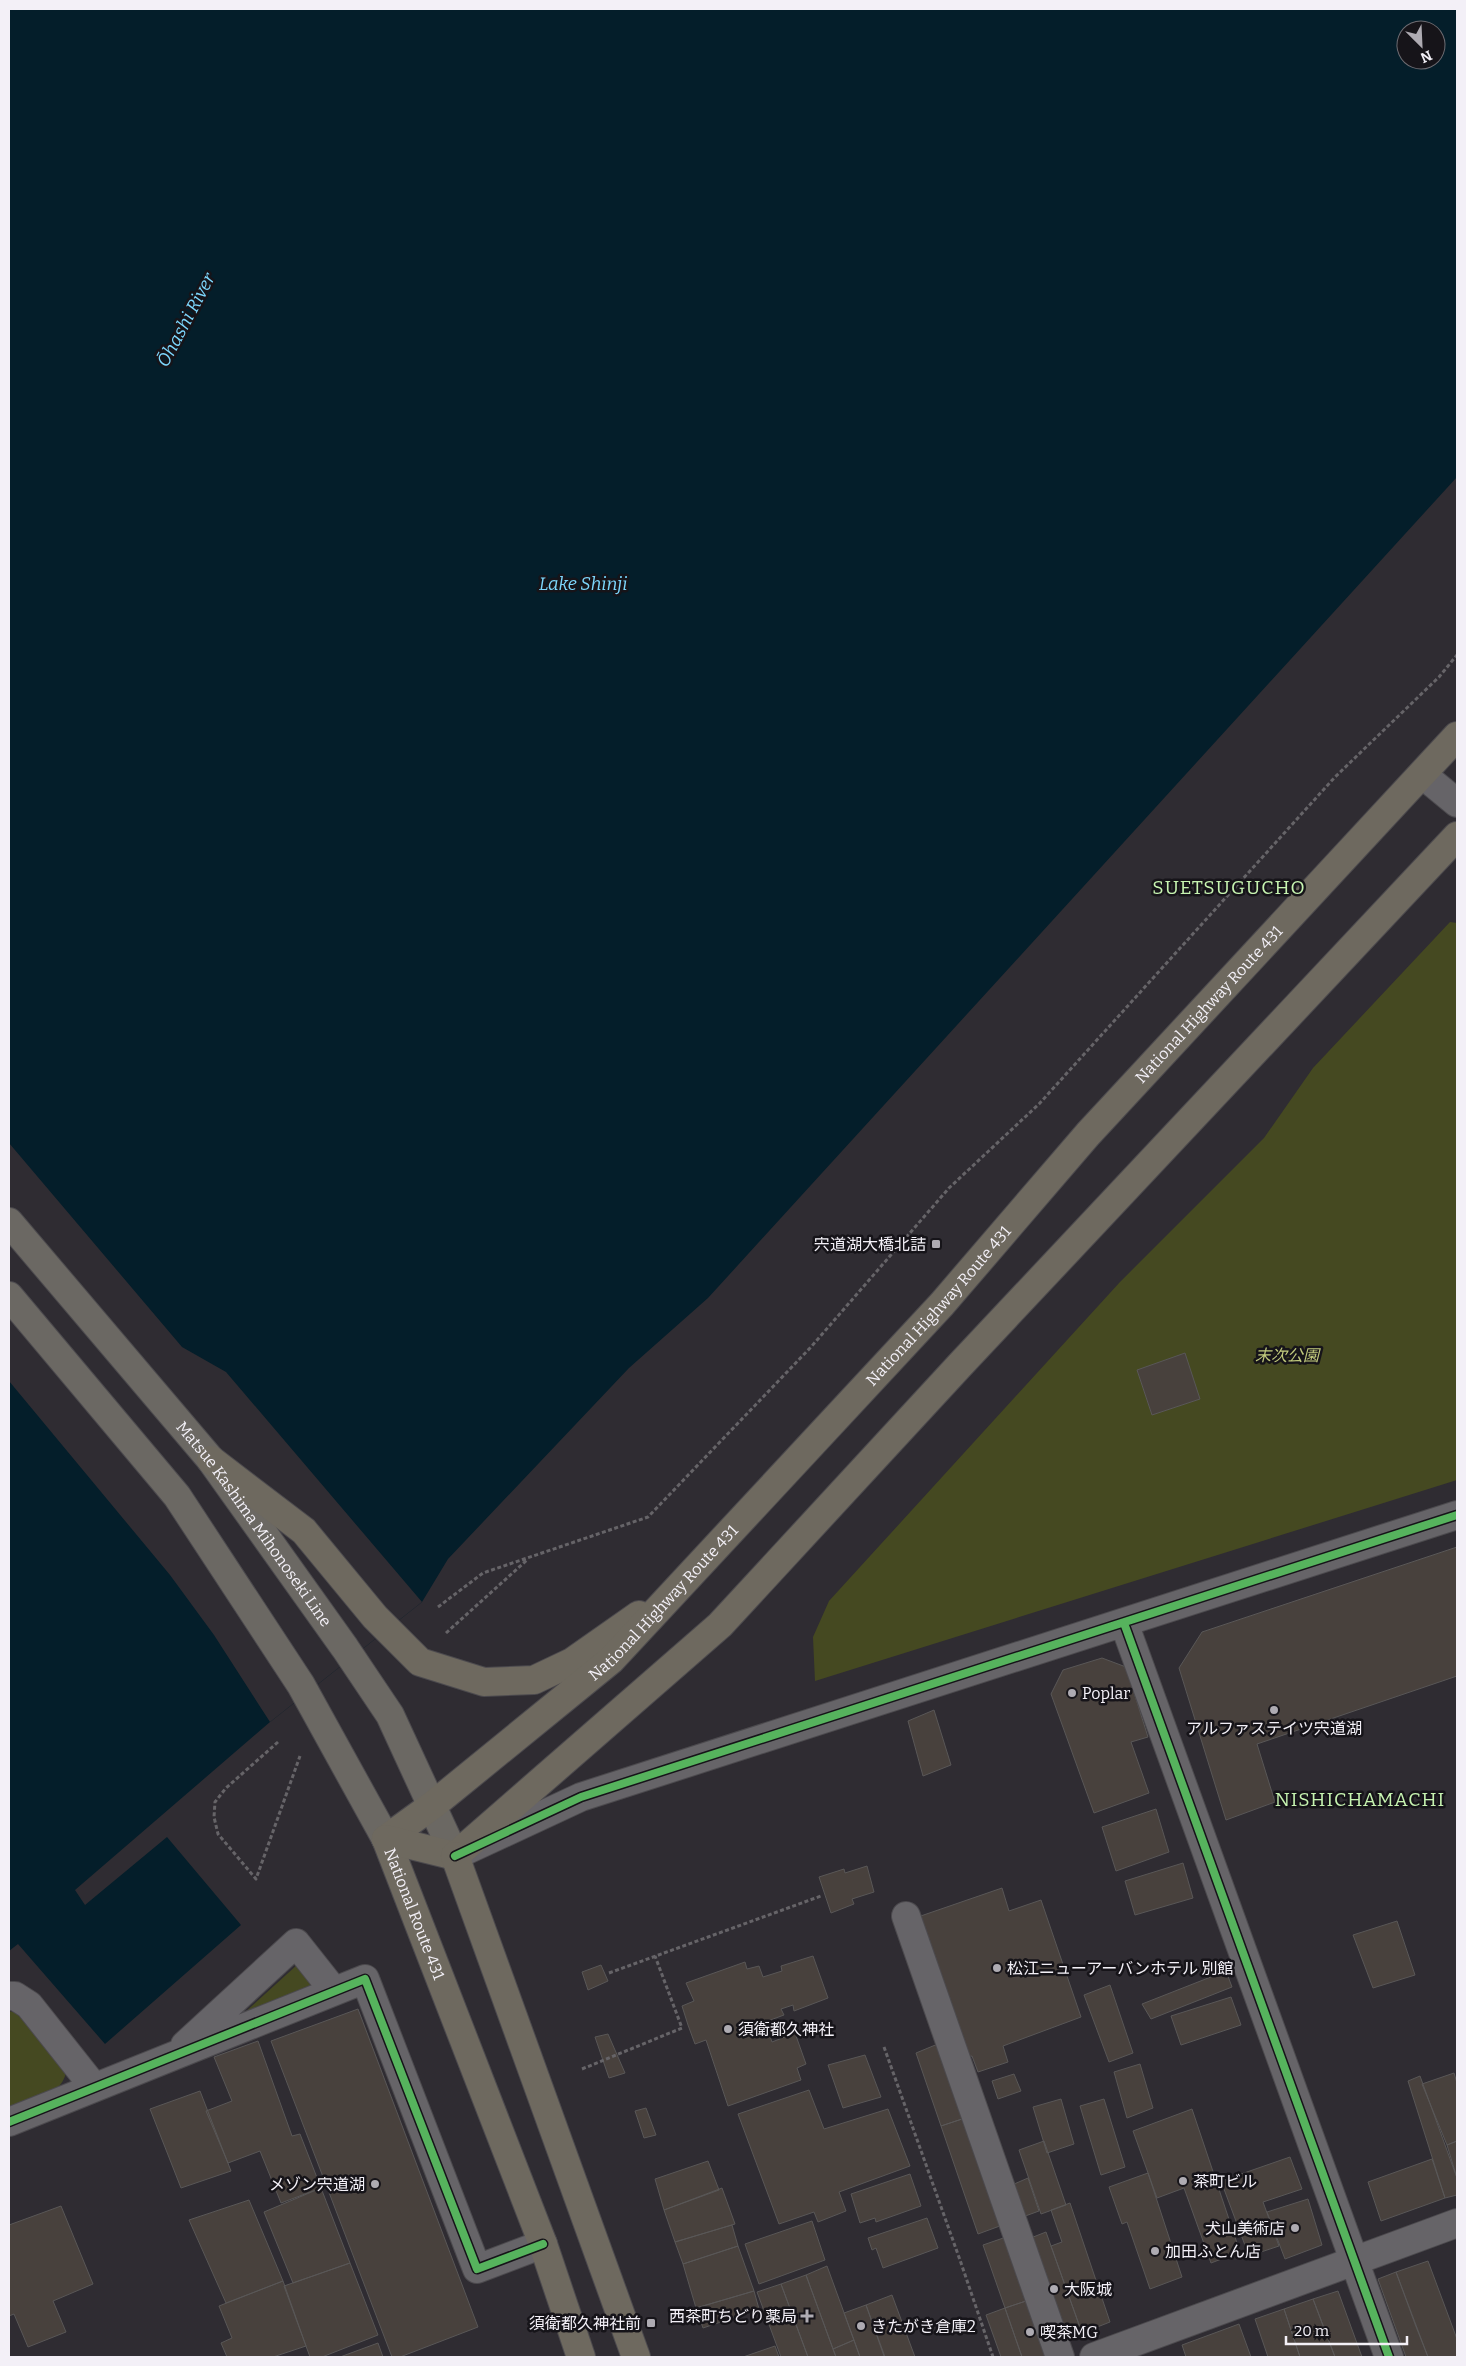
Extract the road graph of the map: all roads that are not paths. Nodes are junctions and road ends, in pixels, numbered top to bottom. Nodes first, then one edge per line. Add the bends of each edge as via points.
1 (1457, 736) edge
2 (1423, 775) junction
3 (1457, 803) edge
4 (1457, 836) edge
5 (9, 1222) edge
6 (9, 1296) edge
7 (211, 1460) junction
8 (1457, 1515) edge
9 (675, 1592) junction
10 (1124, 1623) junction
11 (433, 1805) junction
12 (386, 1839) junction
13 (455, 1856) junction
14 (906, 1916) dead end
15 (334, 1991) junction
16 (9, 1996) edge
17 (173, 2056) junction
18 (94, 2087) junction
19 (9, 2122) edge
20 (1457, 2224) edge
21 (543, 2244) junction
22 (1354, 2261) junction
23 (581, 2357) edge
24 (636, 2357) edge
25 (1060, 2357) edge
26 (1094, 2357) edge
27 (1390, 2357) edge

1 - 2 highway, National Highway Route 431
2 - 3 street
2 - 9 highway, National Highway Route 431 via 1088,1134 942,1304
4 - 13 highway via 720,1625
5 - 7 main road, Matsue Kashima Mihonoseki Line
6 - 12 main road via 177,1496 301,1685
7 - 9 highway via 304,1531 375,1617 420,1662 484,1682 534,1680 572,1662
7 - 11 main road, Matsue Kashima Mihonoseki Line via 390,1716
8 - 10 street
9 - 11 highway, National Highway Route 431 via 612,1660
10 - 13 street via 581,1797
10 - 22 street
11 - 12 highway, National Highway Route 431
11 - 13 main road, Matsue Kashima Mihonoseki Line
12 - 13 highway, National Route 431
12 - 21 highway, National Route 431
13 - 24 highway
14 - 25 street
15 - 17 street
15 - 17 street via 296,1943
15 - 21 street via 365,1979 477,2269
16 - 18 street via 29,2005
17 - 18 street
18 - 19 street
20 - 22 street
21 - 23 highway, National Route 431
22 - 26 street
22 - 27 street

